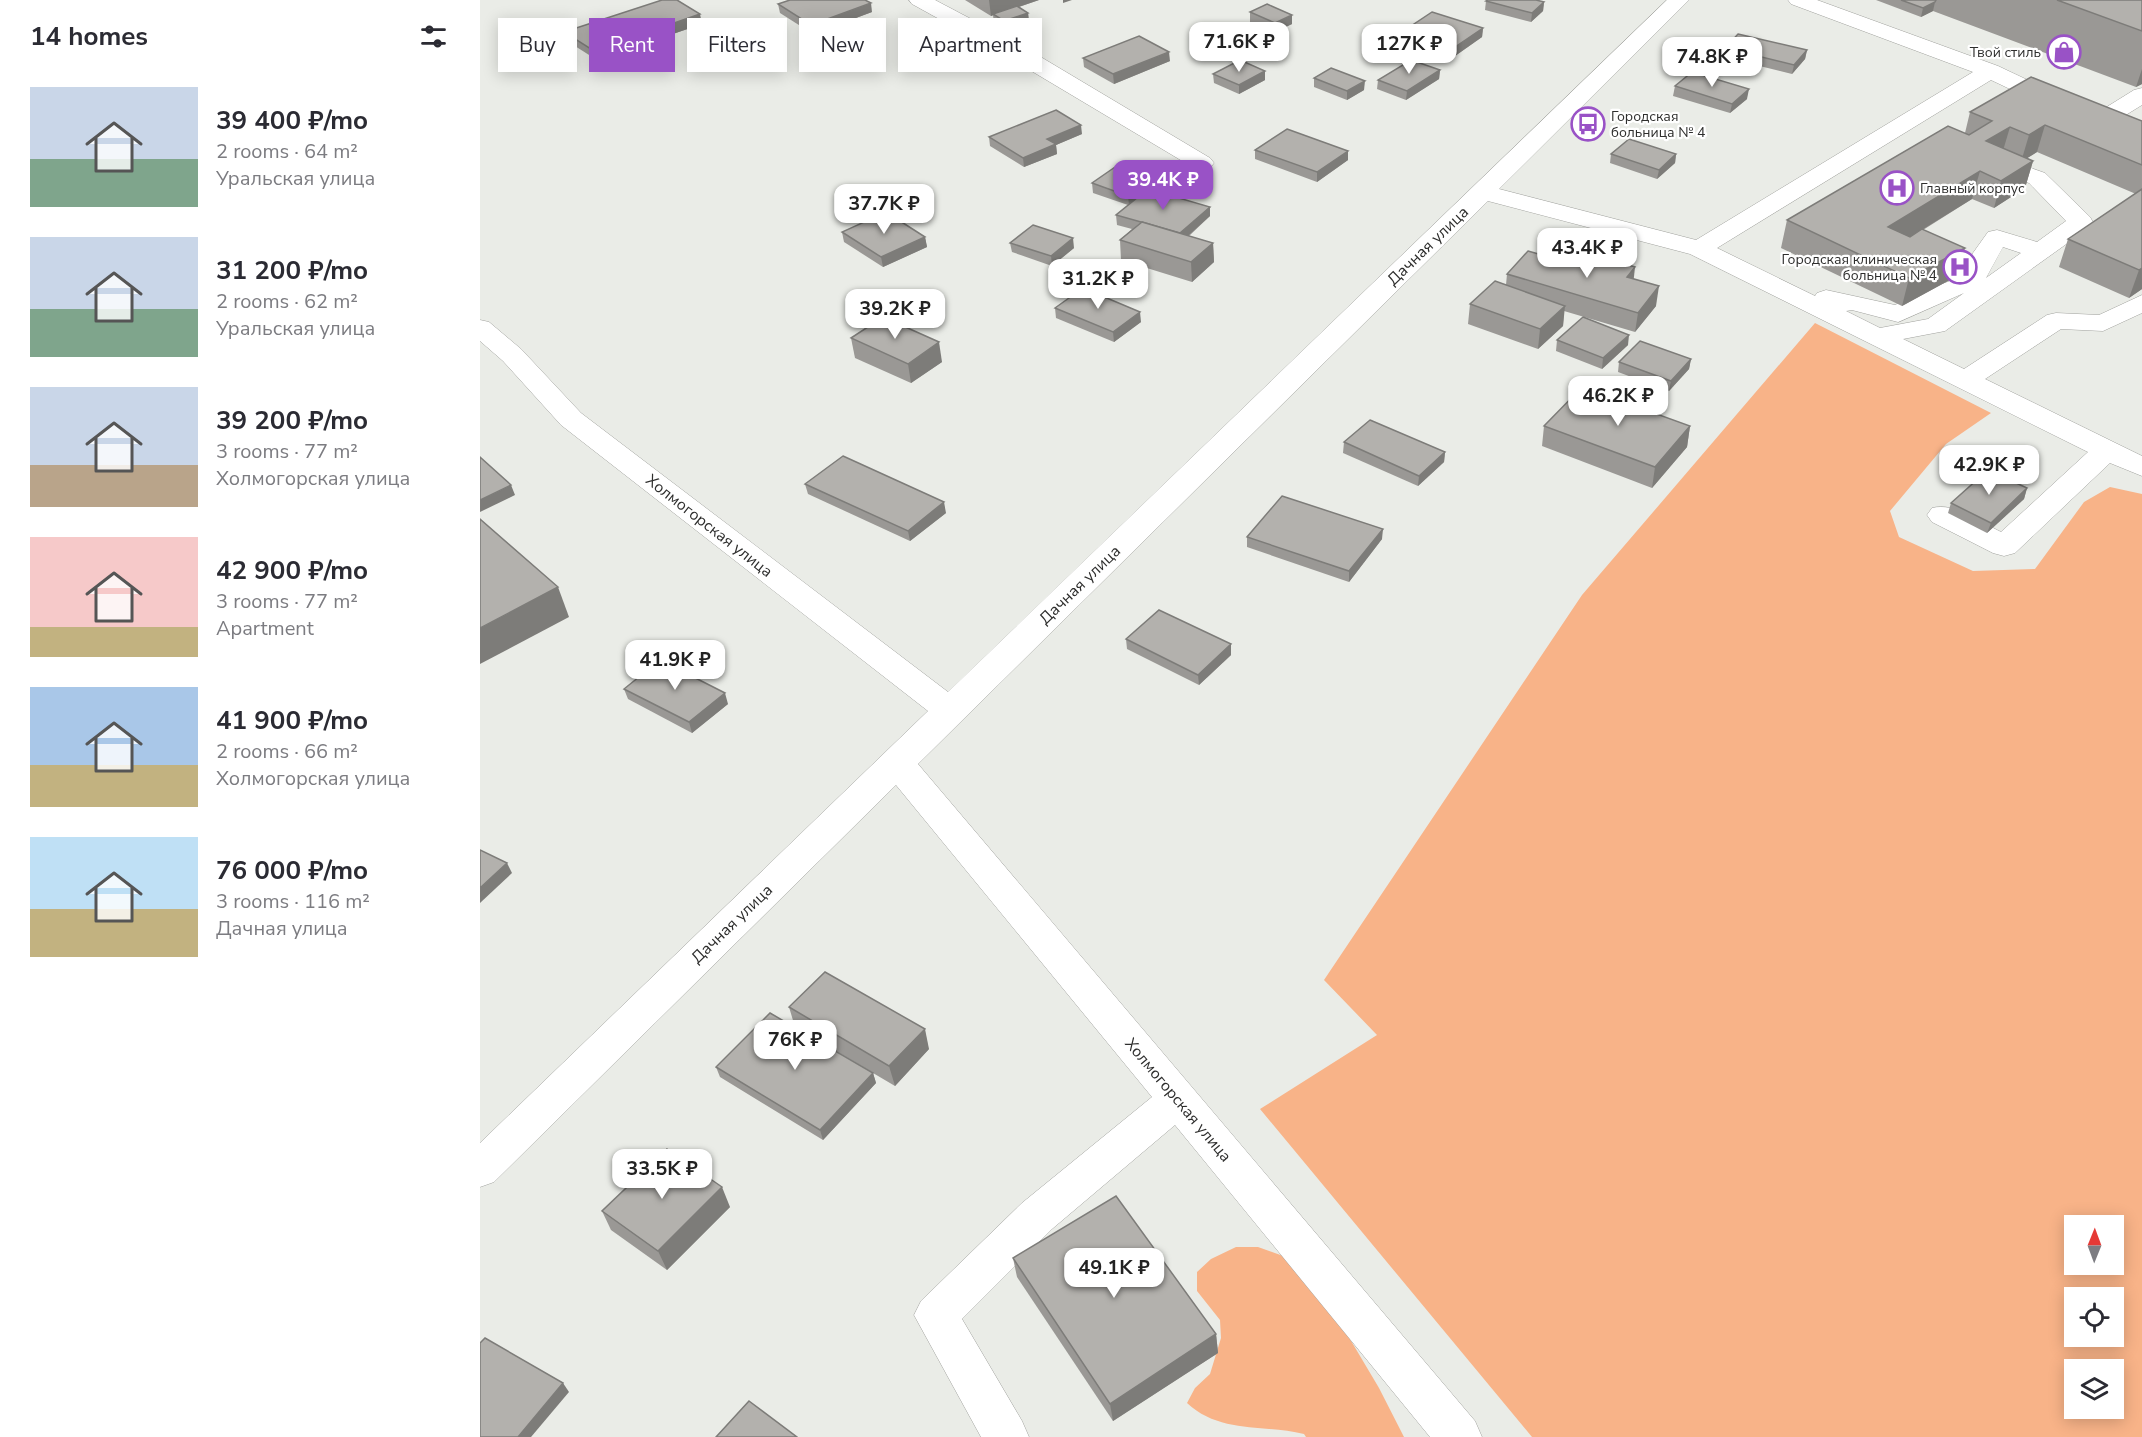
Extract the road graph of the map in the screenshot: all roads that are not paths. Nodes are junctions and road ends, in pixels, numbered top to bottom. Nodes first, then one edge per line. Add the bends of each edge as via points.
1 (919, 0) edge
2 (1679, 0) edge
3 (1798, 0) edge
4 (1990, 71) junction
5 (2142, 95) edge
6 (2098, 122) junction
7 (2142, 139) edge
8 (1970, 154) edge
9 (1202, 163) dead end
10 (1483, 192) junction
11 (1700, 249) junction
12 (2041, 251) junction
13 (1735, 266) junction
14 (2142, 303) edge
15 (480, 328) edge
16 (1878, 336) junction
17 (1966, 380) junction
18 (2107, 450) junction
19 (2142, 467) edge
20 (1942, 515) dead end
21 (950, 711) junction
22 (897, 762) junction
23 (1178, 1099) junction
24 (480, 1169) edge
25 (1006, 1437) edge
26 (1459, 1437) edge

1 - 9 street via 1016,52
2 - 10 street, Дачная улица
3 - 4 street
4 - 6 street
4 - 11 street via 1914,128
5 - 6 street
6 - 7 street
8 - 12 street via 2037,178 2080,222
10 - 11 street
10 - 21 street, Дачная улица
11 - 13 street
12 - 13 street via 1997,237 1971,282 1898,314 1852,302 1843,304 1753,266
12 - 16 street via 1936,325
13 - 16 street
14 - 17 street via 2103,323 2056,321
15 - 21 street, Холмогорская улица via 512,355 571,419
16 - 17 street
17 - 18 street
18 - 19 street
18 - 20 street via 2004,546
21 - 22 street, Дачная улица
22 - 23 street, Холмогорская улица
22 - 24 street, Дачная улица
23 - 25 street via 1037,1216 936,1315
23 - 26 street, Холмогорская улица

